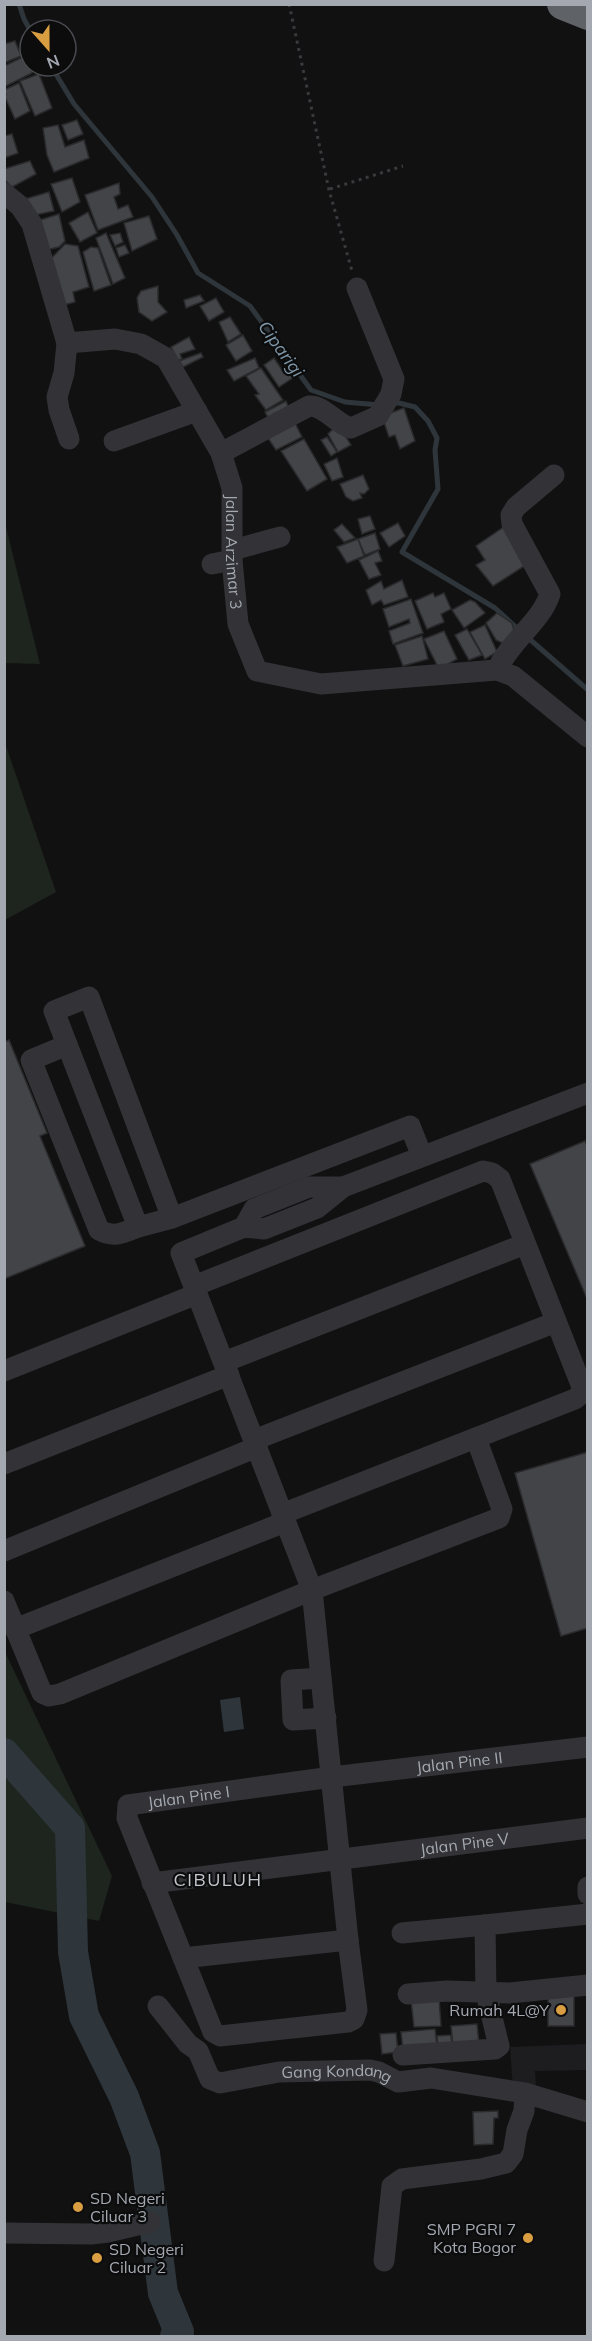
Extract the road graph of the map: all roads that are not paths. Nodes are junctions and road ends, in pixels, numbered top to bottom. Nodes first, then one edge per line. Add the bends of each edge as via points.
1 (563, 4) edge
2 (588, 14) edge
3 (4, 193) edge
4 (357, 288) road end
5 (67, 343) junction
6 (197, 411) junction
7 (69, 439) dead end
8 (114, 441) dead end
9 (222, 453) junction
10 (554, 476) dead end
11 (280, 537) dead end
12 (226, 558) junction
13 (497, 670) junction
14 (588, 737) edge
15 (67, 1045) junction
16 (588, 1092) edge
17 (422, 1156) junction
18 (172, 1218) junction
19 (138, 1227) junction
20 (525, 1244) junction
21 (196, 1290) junction
22 (556, 1322) junction
23 (226, 1369) junction
24 (4, 1371) edge
25 (476, 1438) junction
26 (255, 1443) junction
27 (4, 1464) edge
28 (284, 1518) junction
29 (4, 1551) edge
30 (312, 1590) junction
31 (4, 1601) edge
32 (15, 1629) junction
33 (321, 1678) junction
34 (326, 1718) junction
35 (588, 1747) edge
36 (332, 1777) junction
37 (588, 1828) edge
38 (340, 1858) junction
39 (152, 1883) junction
40 (588, 1887) edge
41 (588, 1894) edge
42 (588, 1914) edge
43 (485, 1925) junction
44 (402, 1933) dead end
45 (348, 1940) junction
46 (183, 1958) junction
47 (588, 1985) edge
48 (486, 1993) junction
49 (408, 1994) dead end
50 (158, 2006) dead end
51 (403, 2055) dead end
52 (525, 2101) junction
53 (588, 2112) edge
54 (150, 2222) dead end
55 (4, 2234) edge
56 (384, 2262) dead end

1 - 2 highway
3 - 5 street via 20,206 32,224
4 - 9 street via 394,380 378,416 351,428 316,406 309,406
5 - 6 street, Jalan Arzimar 3 via 115,339 141,344 166,358
5 - 7 street via 57,397
6 - 8 street
6 - 9 street, Jalan Arzimar 3
9 - 12 street, Jalan Arzimar 3 via 232,488
10 - 13 street via 511,514 512,524 550,594
11 - 12 street
12 - 13 street, Jalan Arzimar 3 via 238,624 257,671 321,684
13 - 14 street via 513,676
15 - 18 street via 54,1011 89,997
15 - 19 street
15 - 19 street via 31,1060 99,1230 117,1236
16 - 17 street
17 - 18 street via 410,1126
17 - 21 street via 343,1187 309,1187 254,1209 244,1227 182,1253
18 - 19 street
20 - 21 street via 500,1179 483,1171
20 - 22 street
20 - 23 street
21 - 23 street
21 - 24 street
22 - 25 street via 582,1387 581,1394
22 - 26 street
23 - 26 street
23 - 27 street
25 - 28 street
25 - 30 street via 502,1509 499,1518
26 - 28 street
26 - 29 street
28 - 30 street
28 - 32 street
30 - 32 street via 49,1696 40,1689
30 - 33 street
31 - 32 street
33 - 34 street
33 - 34 street via 291,1680 293,1720
34 - 36 street
35 - 36 street, Jalan Pine II
36 - 38 street
36 - 39 street, Jalan Pine I via 128,1805 127,1818
37 - 38 street, Jalan Pine V
38 - 39 street, Jalan Pine V
38 - 45 street
39 - 46 street
40 - 41 street
42 - 43 street
43 - 44 street
43 - 48 street
45 - 46 street
45 - 46 street via 357,2010 354,2019 220,2036 213,2032
47 - 48 street
48 - 49 street
48 - 51 street via 499,2046
50 - 52 street, Gang Kondang via 198,2051 210,2079 220,2083 279,2072 370,2070 398,2082 431,2078
52 - 53 street, Gang Kondang
52 - 56 street via 513,2154 506,2163 402,2179 392,2186
54 - 55 street via 91,2234

